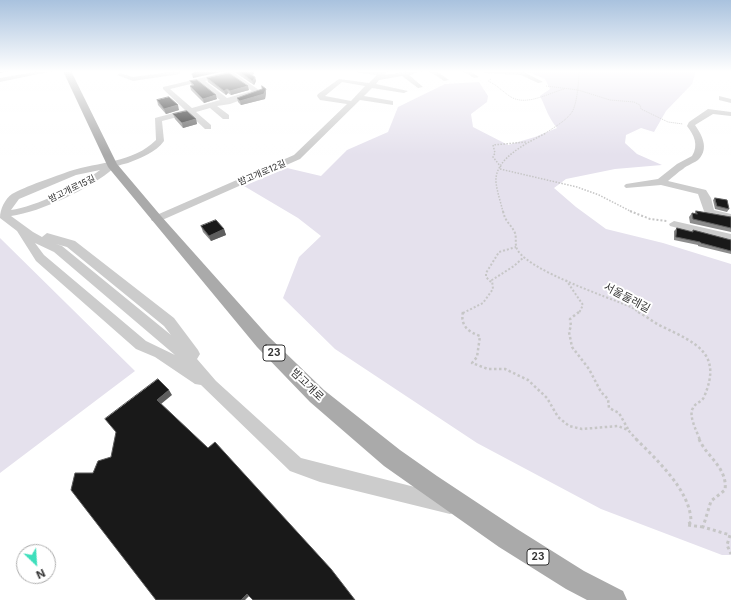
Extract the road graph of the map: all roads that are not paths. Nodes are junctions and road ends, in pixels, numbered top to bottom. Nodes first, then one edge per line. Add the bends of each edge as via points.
1 (80, 99) edge
2 (177, 99) edge
3 (223, 99) edge
4 (236, 99) edge
5 (250, 99) edge
6 (339, 99) edge
7 (355, 100) junction
8 (227, 102) junction
9 (254, 102) edge
10 (390, 103) dead end
11 (212, 106) junction
12 (191, 112) junction
13 (731, 114) edge
14 (226, 117) dead end
15 (208, 127) dead end
16 (112, 166) junction
17 (661, 182) junction
18 (629, 186) dead end
19 (1, 211) edge
20 (731, 217) edge
21 (156, 219) junction
22 (674, 224) road end
23 (20, 229) junction
24 (731, 238) edge
25 (211, 386) junction
26 (466, 509) junction
27 (614, 600) edge

1 - 16 main road, 밤고개로 / 23
2 - 12 street
3 - 8 street
4 - 8 street
5 - 9 street
6 - 7 street
7 - 10 street
7 - 21 street, 밤고개로12길 via 294,159
8 - 11 street
11 - 12 street
11 - 14 street
12 - 15 street
12 - 16 street via 158,120 159,144 136,157
13 - 17 street via 711,111 694,123 691,126 700,144 699,152 695,158 680,166
16 - 19 street, 밤고개로15길 via 73,172 15,197
16 - 19 street, 밤고개로15길 via 93,180 26,211
16 - 21 main road, 밤고개로 / 23
17 - 18 street
17 - 20 street via 702,192 709,212
19 - 23 street
21 - 26 main road, 밤고개로 / 23 via 263,342 317,396 392,458
22 - 24 street
23 - 25 street via 58,249 178,348
23 - 25 street via 40,258 141,345 160,353
25 - 26 street via 296,464 320,473
26 - 27 main road, 밤고개로 / 23 via 575,580

